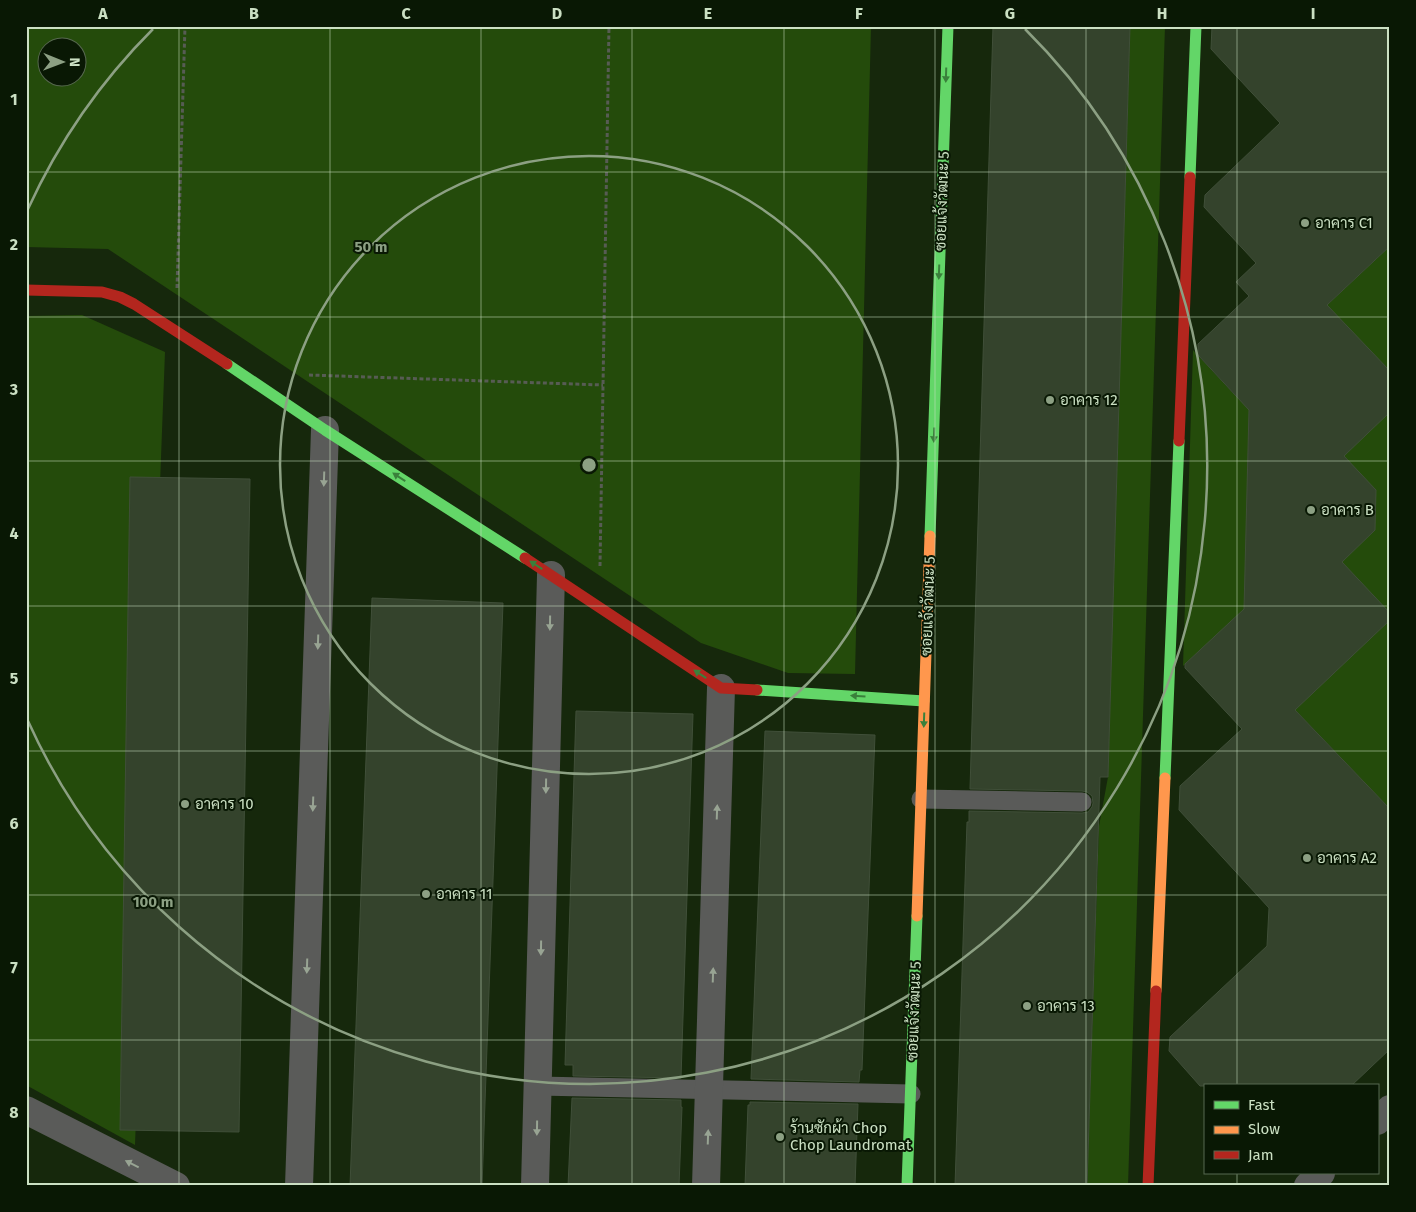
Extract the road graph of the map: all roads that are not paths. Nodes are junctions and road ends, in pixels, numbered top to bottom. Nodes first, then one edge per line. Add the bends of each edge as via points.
1 (948, 26) edge
2 (1196, 26) edge
3 (26, 290) edge
4 (325, 430) junction
5 (551, 575) junction
6 (721, 688) junction
7 (924, 701) junction
8 (921, 799) junction
9 (1082, 802) dead end
10 (538, 1086) junction
11 (709, 1090) junction
12 (911, 1094) junction
13 (26, 1110) edge
14 (1390, 1110) edge
15 (1378, 1120) edge
16 (1320, 1174) edge
17 (176, 1186) edge
18 (300, 1186) edge
19 (535, 1186) edge
20 (706, 1186) edge
21 (908, 1186) edge
22 (1148, 1186) edge
23 (1308, 1186) edge

1 -> 7 street, ซอยแจ้งวัฒนะ 5
2 - 22 street
3 - 4 street via 102,292 120,297
5 -> 4 street
4 -> 18 street
6 -> 5 street
5 -> 10 street
7 -> 6 street
11 -> 6 street
7 -> 8 street, ซอยแจ้งวัฒนะ 5
8 - 9 lane
8 - 12 street, ซอยแจ้งวัฒนะ 5
10 - 11 lane
10 -> 19 street
11 - 12 lane
20 -> 11 street
12 - 21 street, ซอยแจ้งวัฒนะ 5
17 -> 13 street
14 - 15 street
16 - 23 street

